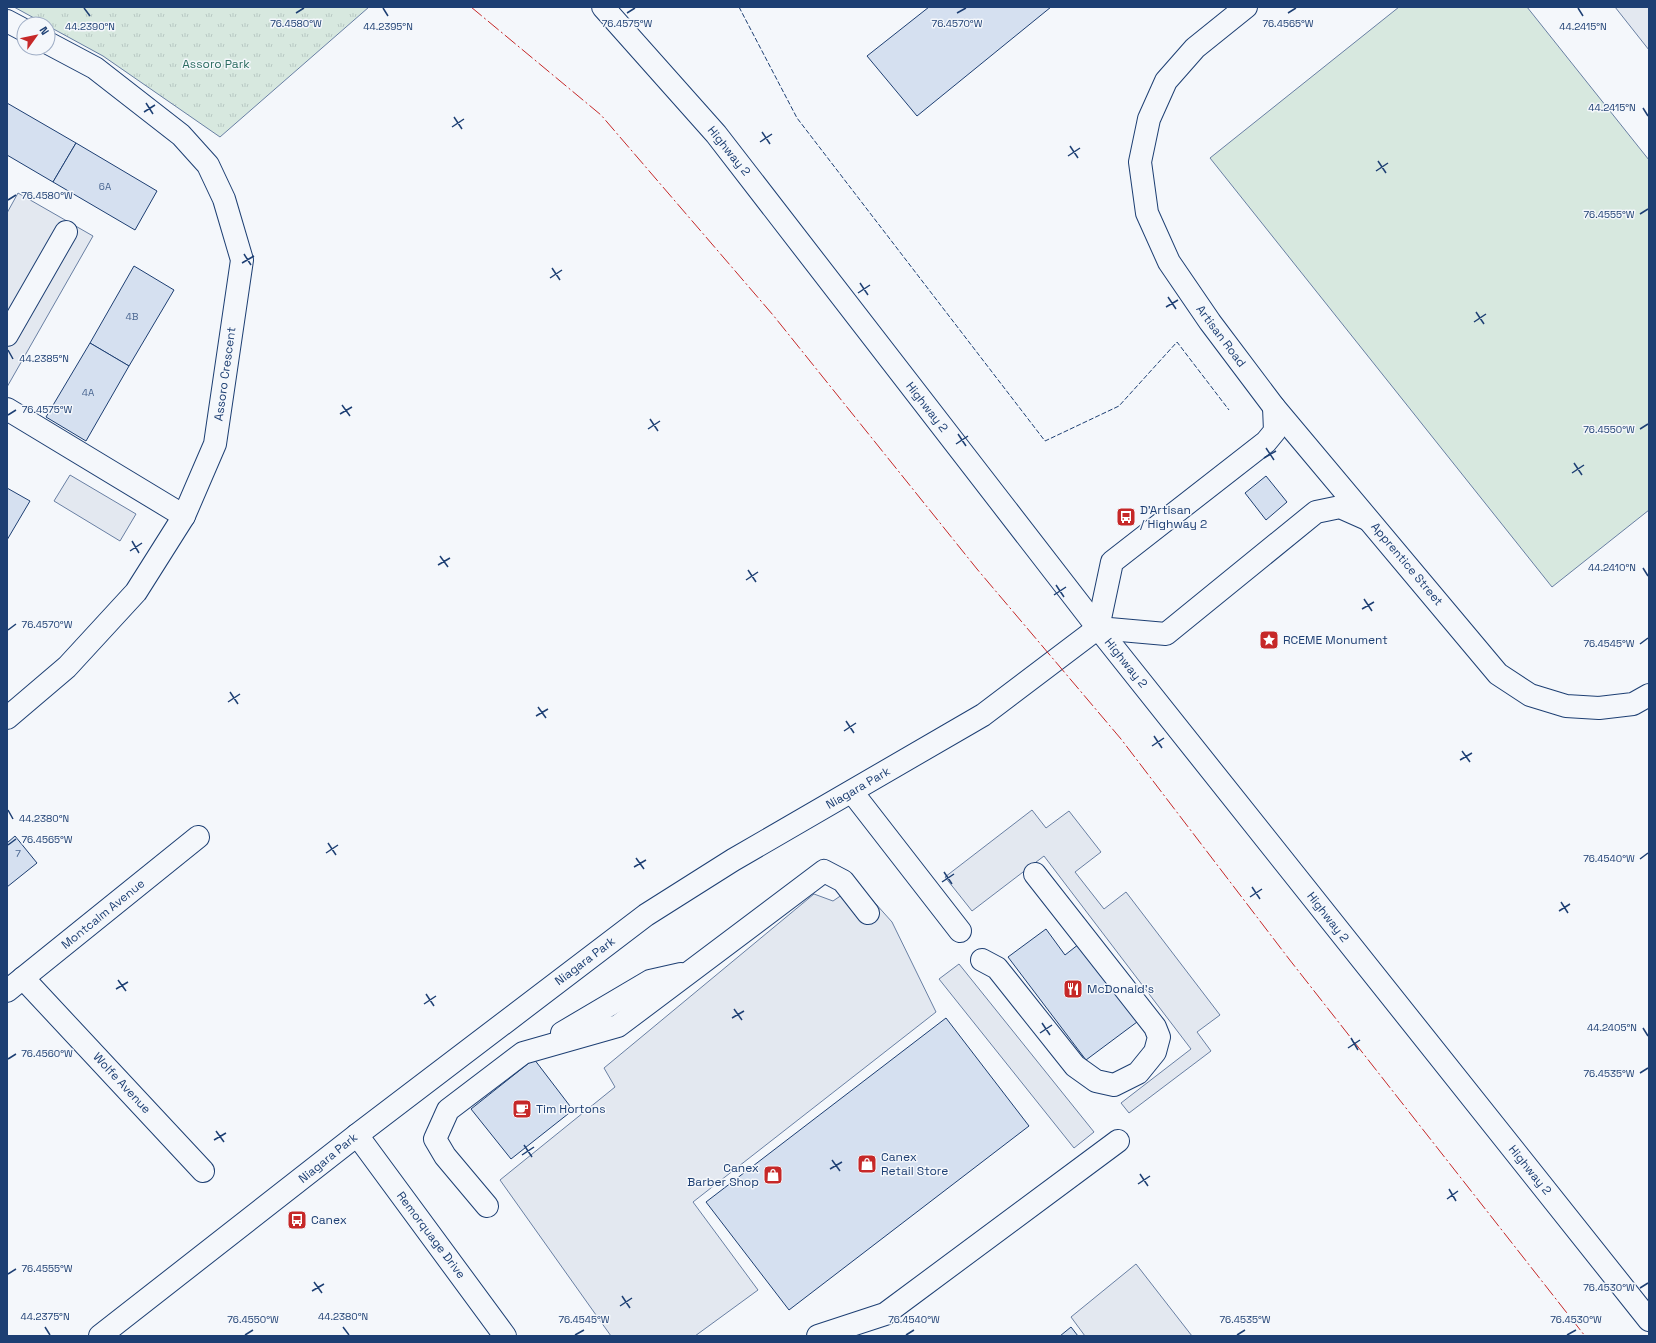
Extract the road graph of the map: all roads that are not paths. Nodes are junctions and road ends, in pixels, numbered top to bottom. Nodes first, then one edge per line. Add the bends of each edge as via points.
1 (603, 7) edge
2 (1246, 7) edge
3 (7, 21) edge
4 (16, 26) edge
5 (56, 47) edge
6 (66, 232) dead end
7 (7, 334) edge
8 (1274, 406) junction
9 (7, 409) edge
10 (184, 516) junction
11 (1371, 521) junction
12 (1098, 628) junction
13 (1649, 695) edge
14 (11, 706) edge
15 (852, 792) junction
16 (198, 837) dead end
17 (1035, 874) dead end
18 (868, 913) dead end
19 (960, 932) dead end
20 (982, 960) dead end
21 (15, 985) edge
22 (357, 1135) junction
23 (1118, 1141) dead end
24 (204, 1171) dead end
25 (487, 1206) dead end
26 (1649, 1320) edge
27 (100, 1336) edge
28 (505, 1336) edge
29 (818, 1336) edge

1 - 12 street, Highway 2 via 716,134
2 - 8 street, Artisan Road via 1195,48 1166,81 1149,119 1140,162 1147,213 1169,262 1210,322
3 - 4 street
5 - 10 street, Assoro Crescent via 95,68 181,135 208,165 224,199 242,260 215,444
6 - 7 street
8 - 11 street, Artisan Road
8 - 12 street via 1275,431 1266,442 1112,562
9 - 10 street
10 - 14 street, Assoro Crescent via 136,592 67,667
11 - 12 street, Apprentice Street via 1340,507 1316,512 1166,634
11 - 13 street, Apprentice Street via 1498,674 1530,695 1566,706 1599,708 1633,704
12 - 15 street, Niagara Park via 983,715
12 - 26 street, Highway 2
15 - 19 street
15 - 22 street, Niagara Park via 733,860 646,914
16 - 21 street, Montcalm Avenue
17 - 20 street via 1155,1027 1159,1038 1155,1052 1138,1073 1114,1085 1096,1081 1076,1066 997,968
18 - 25 street via 843,881 824,871 618,1026 523,1053 448,1110 434,1139
21 - 24 street, Wolfe Avenue
22 - 27 street, Niagara Park
22 - 28 street, Remorquage Drive
23 - 29 street via 886,1314

